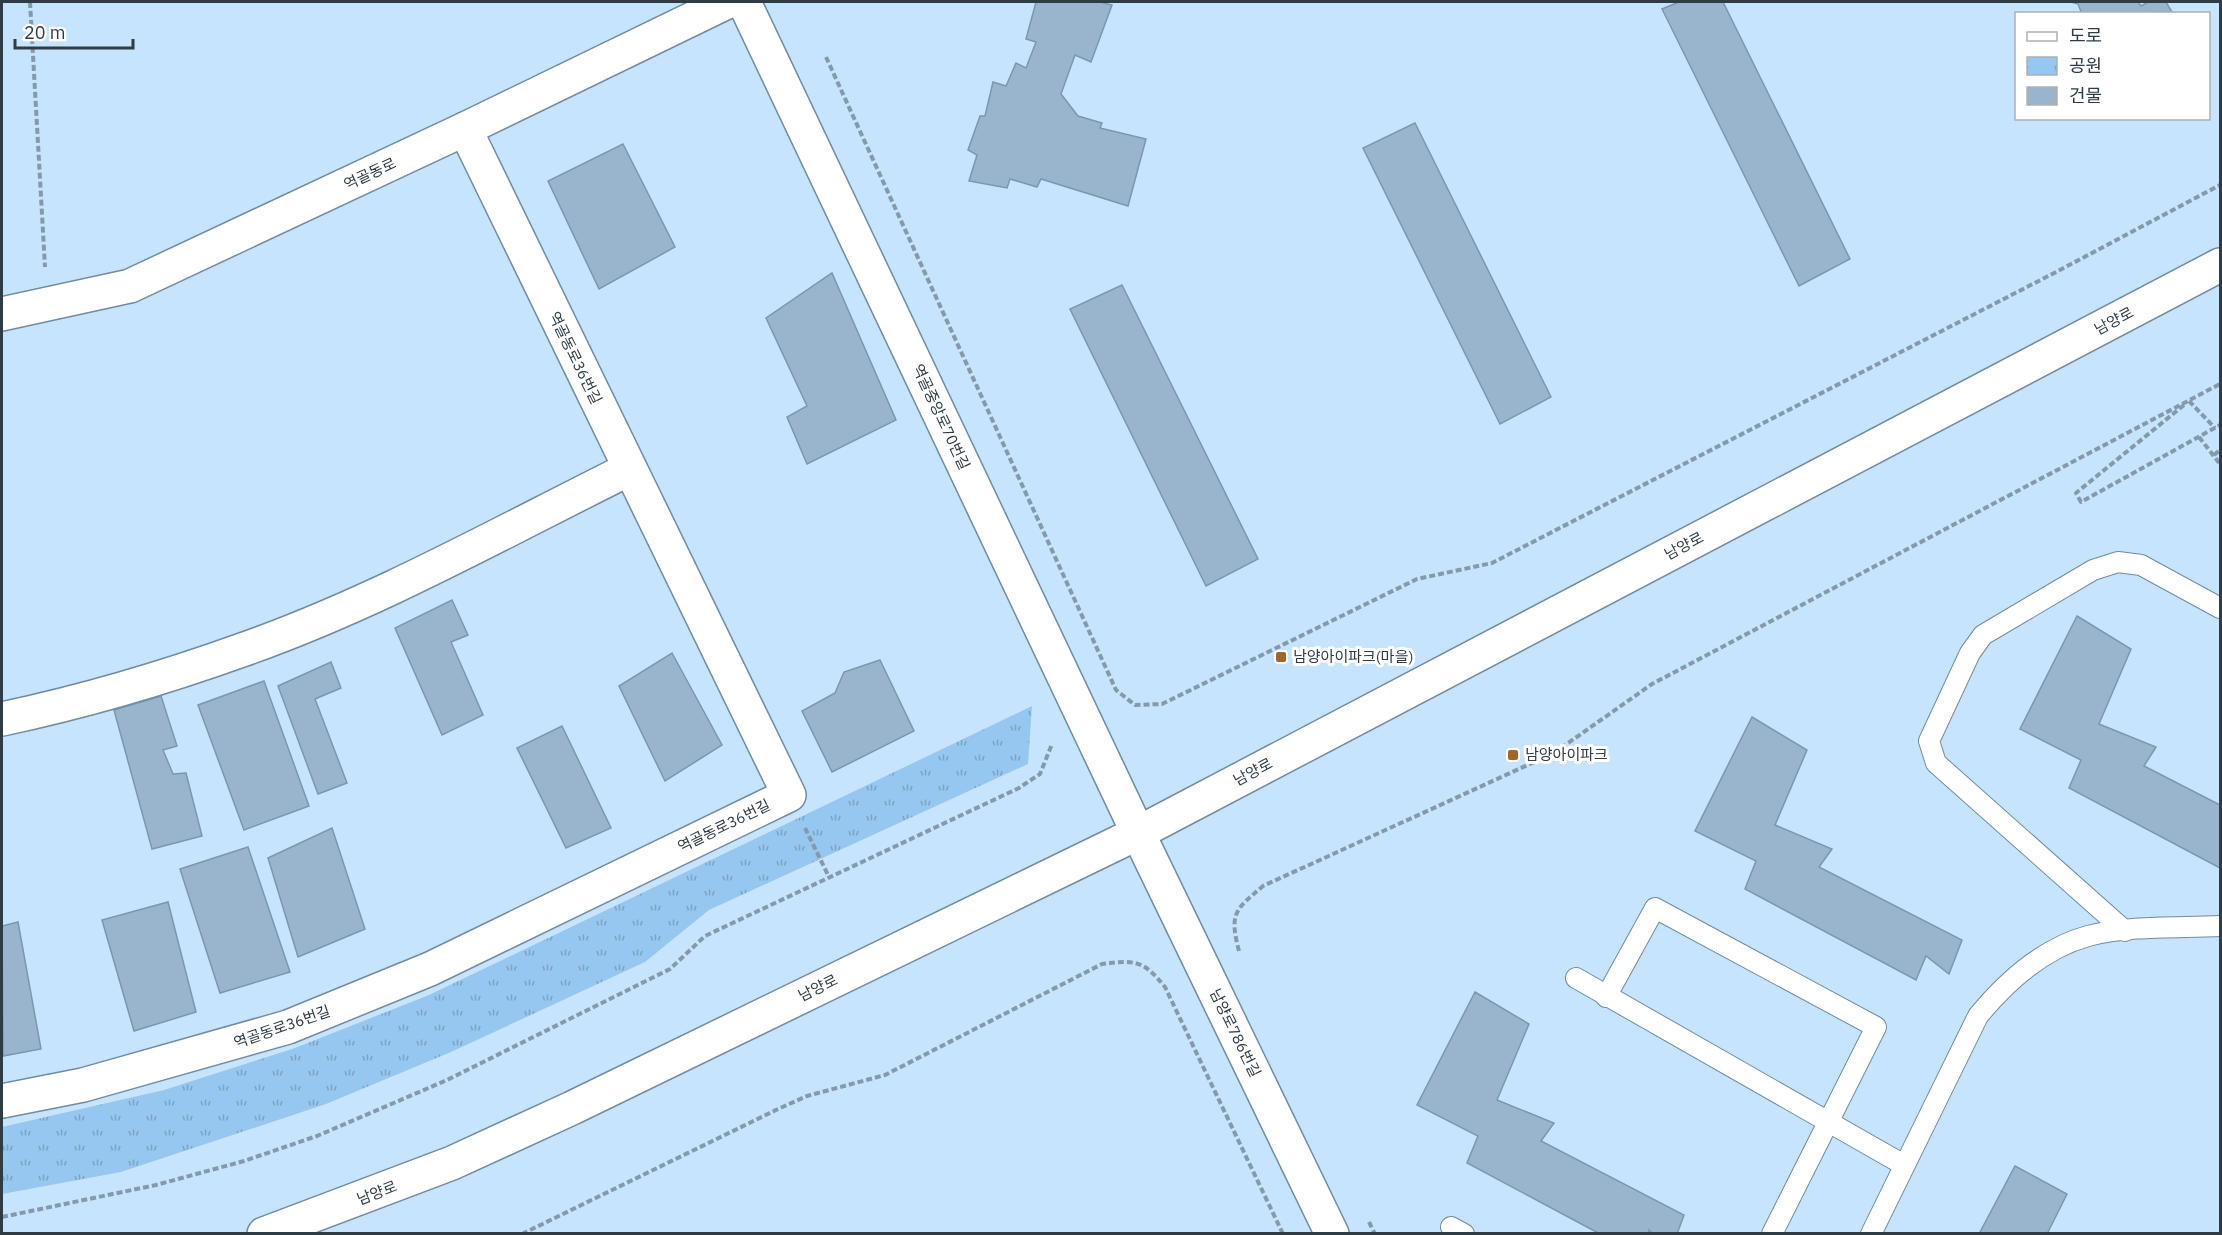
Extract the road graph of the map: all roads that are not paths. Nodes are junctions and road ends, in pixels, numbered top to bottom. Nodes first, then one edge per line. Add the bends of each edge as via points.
1 (726, 2) edge
2 (744, 2) edge
3 (465, 129) junction
4 (2220, 265) edge
5 (2, 314) edge
6 (629, 469) junction
7 (2220, 608) edge
8 (2, 718) edge
9 (1138, 833) junction
10 (2220, 926) edge
11 (2125, 931) junction
12 (1576, 978) dead end
13 (1606, 997) junction
14 (2, 1101) edge
15 (1830, 1122) junction
16 (1904, 1165) junction
17 (264, 1233) edge
18 (1332, 1233) edge
19 (1772, 1233) edge
20 (1871, 1233) edge

1 - 3 street, 역골동로
2 - 9 street, 역골중앙로70번길
3 - 5 street, 역골동로 via 130,286
3 - 6 street, 역골동로36번길
4 - 9 street, 남양로
6 - 8 street via 384,590 253,646 98,694
6 - 14 street, 역골동로36번길 via 789,795 430,969 288,1027 95,1082
7 - 11 lane via 2141,565 2118,562 2093,570 1983,635 1970,653 1929,741 1936,763
9 - 17 street, 남양로 via 485,1148 365,1198
9 - 18 street, 남양로786번길
10 - 11 lane
11 - 16 lane via 2087,936 2056,950 1998,990 1978,1016
12 - 13 lane
13 - 15 lane
13 - 15 lane via 1655,908 1876,1027
15 - 16 lane
15 - 19 lane
16 - 20 lane

